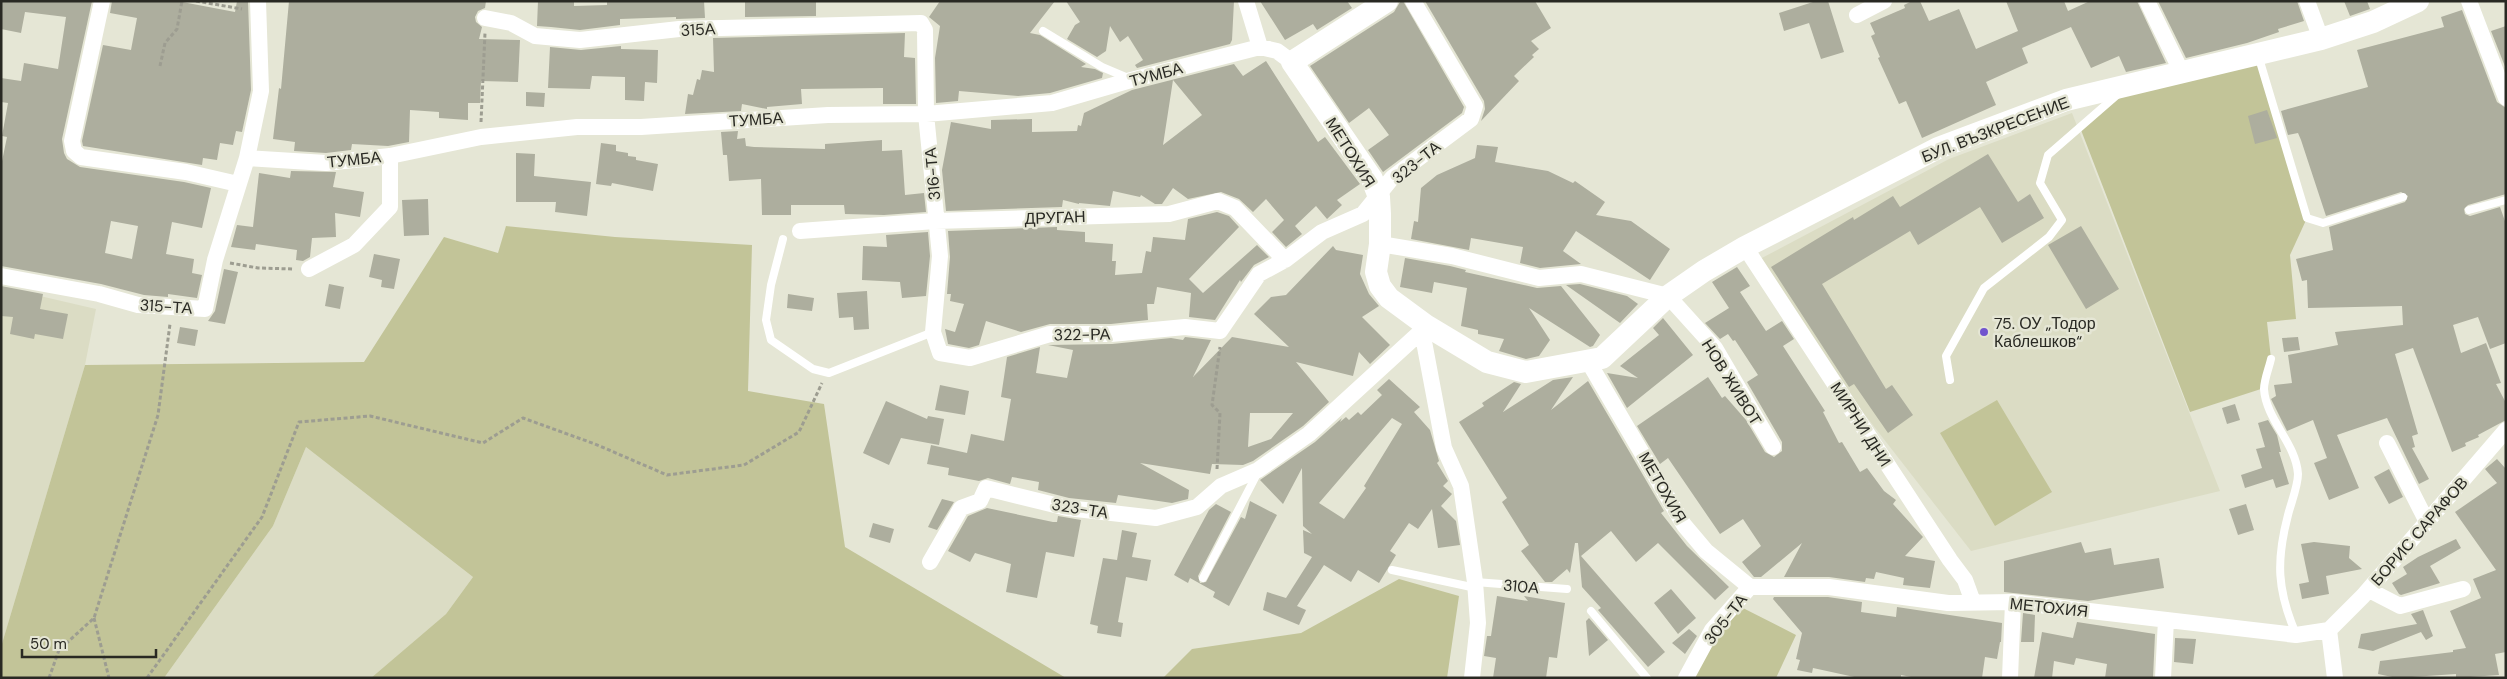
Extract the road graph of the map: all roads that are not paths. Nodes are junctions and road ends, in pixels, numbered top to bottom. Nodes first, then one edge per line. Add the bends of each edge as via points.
1 (102, 1) edge
2 (1246, 1) edge
3 (1387, 1) edge
4 (1413, 1) edge
5 (1884, 1) edge
6 (2148, 1) edge
7 (2306, 1) edge
8 (2418, 1) edge
9 (2469, 1) edge
10 (259, 7) edge
11 (1857, 14) dead end
12 (485, 18) road end
13 (915, 22) joint
14 (1042, 31) dead end
15 (2321, 39) junction
16 (1260, 47) junction
17 (2258, 55) junction
18 (1292, 62) junction
19 (2182, 73) junction
20 (1131, 80) junction
21 (2128, 85) junction
22 (2506, 98) edge
23 (926, 114) junction
24 (390, 156) junction
25 (247, 158) junction
26 (238, 184) junction
27 (1379, 197) junction
28 (2403, 197) dead end
29 (2506, 200) edge
30 (2469, 210) dead end
31 (935, 221) junction
32 (800, 231) dead end
33 (783, 239) dead end
34 (1380, 244) junction
35 (1745, 247) junction
36 (1286, 260) junction
37 (309, 269) road end
38 (1, 276) edge
39 (1668, 296) junction
40 (1424, 328) junction
41 (1220, 331) joint
42 (933, 332) junction
43 (2271, 359) dead end
44 (1588, 361) junction
45 (1950, 380) dead end
46 (2506, 430) edge
47 (2387, 443) dead end
48 (1773, 447) dead end
49 (1258, 470) junction
50 (2427, 522) junction
51 (930, 562) dead end
52 (1392, 570) dead end
53 (1204, 578) dead end
54 (1476, 585) junction
55 (1750, 588) junction
56 (1567, 589) dead end
57 (2463, 589) dead end
58 (2369, 590) junction
59 (1973, 602) junction
60 (2013, 602) junction
61 (1591, 611) dead end
62 (2166, 620) junction
63 (2329, 630) junction
64 (2296, 635) junction
65 (1472, 678) edge
66 (1648, 678) edge
67 (1686, 678) edge
68 (2010, 678) edge
69 (2163, 678) edge
70 (2335, 678) edge

1 - 26 street via 72,141 74,151 81,157 186,172
2 - 16 street
3 - 18 street
4 - 27 street, 323-ТА via 1475,106 1471,119 1392,178
5 - 11 street
6 - 19 street
7 - 15 street
8 - 15 street, БУЛ. ВЪЗКРЕСЕНИЕ via 2373,22
9 - 22 street
10 - 25 street, 315-ТА via 261,91
12 - 13 street, 315А via 512,22 535,36 580,40 680,29
13 - 23 street, 316-ТА via 921,23 925,30
14 - 20 lane via 1102,67
15 - 17 street, БУЛ. ВЪЗКРЕСЕНИЕ
16 - 18 street, МЕТОХИЯ via 1277,51
16 - 20 street, ТУМБА
17 - 19 street, БУЛ. ВЪЗКРЕСЕНИЕ
17 - 28 lane via 2307,218 2323,223
18 - 27 street, МЕТОХИЯ via 1372,179
19 - 21 street, БУЛ. ВЪЗКРЕСЕНИЕ
20 - 23 street, ТУМБА via 1052,103
21 - 35 street, БУЛ. ВЪЗКРЕСЕНИЕ via 2066,100 1938,148
21 - 45 lane via 2048,155 2040,183 2062,220 2049,237 1984,288 1946,356
23 - 24 street, ТУМБА via 828,115 640,127 577,127 481,137
23 - 31 street, 316-ТА
24 - 25 street, ТУМБА via 326,164
24 - 37 street via 390,207 354,245
25 - 26 street, 315-ТА
26 - 38 street, 315-ТА via 215,260 205,309 138,305 99,294
27 - 34 street, МЕТОХИЯ
27 - 36 street, 323-ТА via 1363,214 1322,232
29 - 30 lane
31 - 32 street, ДРУГАН
31 - 36 street, ДРУГАН via 1169,214 1218,201 1235,208
31 - 42 street, 316-ТА via 940,256
33 - 42 lane via 766,320 771,340 813,368 829,373
34 - 39 street via 1452,256 1539,278 1581,274
34 - 40 street, МЕТОХИЯ via 1376,272 1380,286
35 - 39 street, БУЛ. ВЪЗКРЕСЕНИЕ
35 - 59 street, МИРНИ ДНИ via 1965,580
36 - 41 street, 323-ТА via 1259,274
39 - 44 street, БУЛ. ВЪЗКРЕСЕНИЕ via 1602,358
39 - 48 street, НОВ ЖИВОТ via 1714,348
40 - 44 street, МЕТОХИЯ via 1487,362 1526,372
40 - 49 street, 323-ТА via 1309,434
40 - 54 street via 1444,448 1461,486
41 - 42 street, 322-РА via 1184,328 1111,334 1050,334 970,358 940,353
43 - 64 lane via 2264,388 2271,416 2286,437 2298,474 2280,548 2280,580 2286,612
44 - 55 street, МЕТОХИЯ via 1684,525 1706,551
46 - 50 street, БОРИС САРАФОВ
47 - 50 street
49 - 51 street, 323-ТА via 1221,486 1196,508 1156,518 1066,508 986,488 980,501 961,508
49 - 53 lane, 323-ТА
50 - 58 street, БОРИС САРАФОВ
52 - 54 lane, 310А
54 - 56 lane, 310А
54 - 65 street via 1478,623
55 - 59 street, МЕТОХИЯ via 1830,587 1948,603
55 - 67 street, 305-ТА via 1712,630
57 - 58 street via 2400,606
58 - 63 street, БОРИС САРАФОВ
59 - 60 street, МЕТОХИЯ
60 - 62 street, МЕТОХИЯ
60 - 68 street
61 - 66 lane
62 - 64 street, МЕТОХИЯ
62 - 69 street
63 - 64 street, МЕТОХИЯ
63 - 70 street

